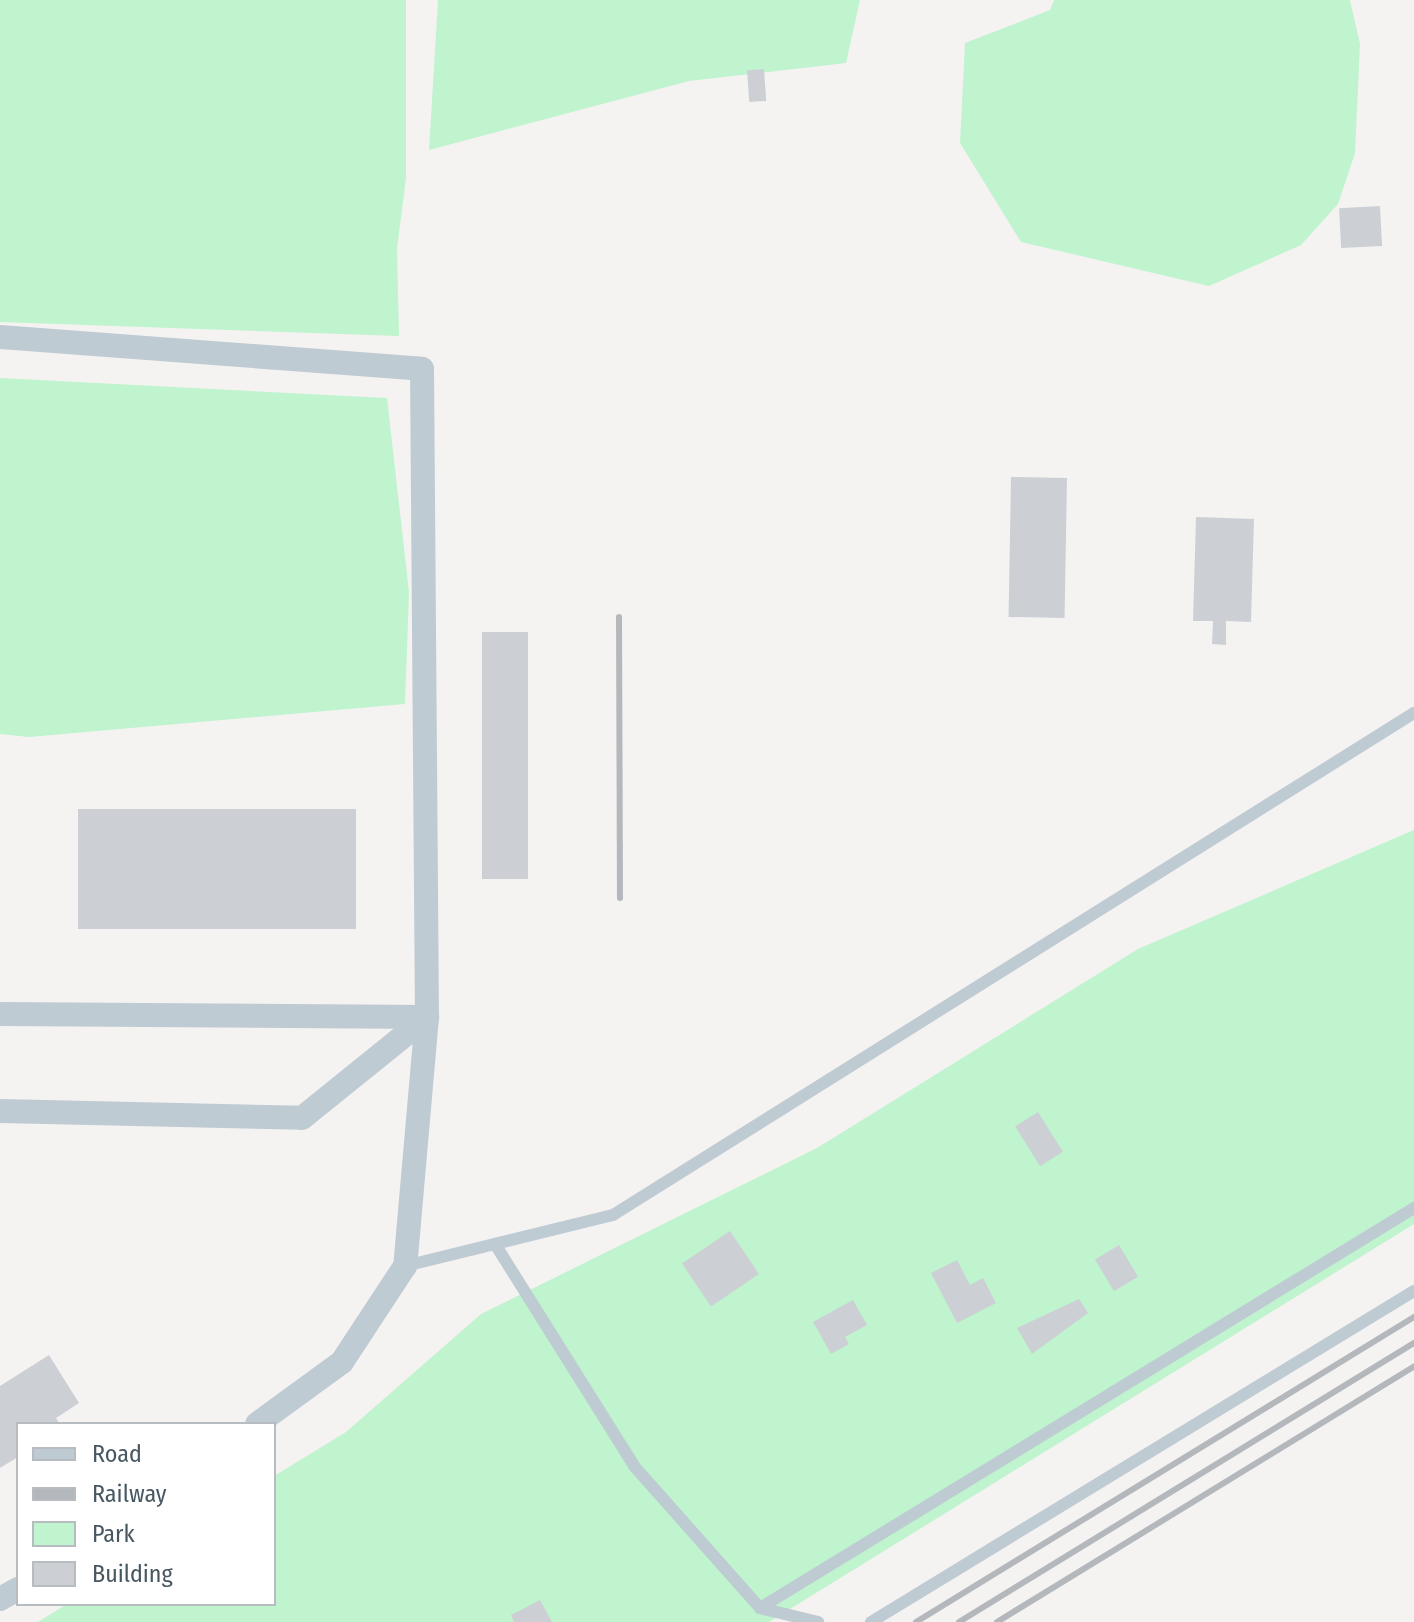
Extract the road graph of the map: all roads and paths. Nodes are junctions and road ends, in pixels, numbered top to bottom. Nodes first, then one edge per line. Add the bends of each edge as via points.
1 (0, 337) edge
2 (1414, 713) edge
3 (0, 1014) edge
4 (427, 1017) junction
5 (0, 1111) edge
6 (1414, 1208) edge
7 (495, 1244) junction
8 (405, 1266) junction
9 (1414, 1291) edge
10 (260, 1422) edge
11 (760, 1608) junction
12 (818, 1622) edge
13 (871, 1622) edge

1 - 4 street via 422,369
2 - 7 lane via 613,1215
3 - 4 street
4 - 5 street via 302,1118
4 - 8 street
6 - 11 lane
7 - 8 lane
7 - 11 lane via 634,1466
8 - 10 street via 342,1362
9 - 13 lane
11 - 12 lane

